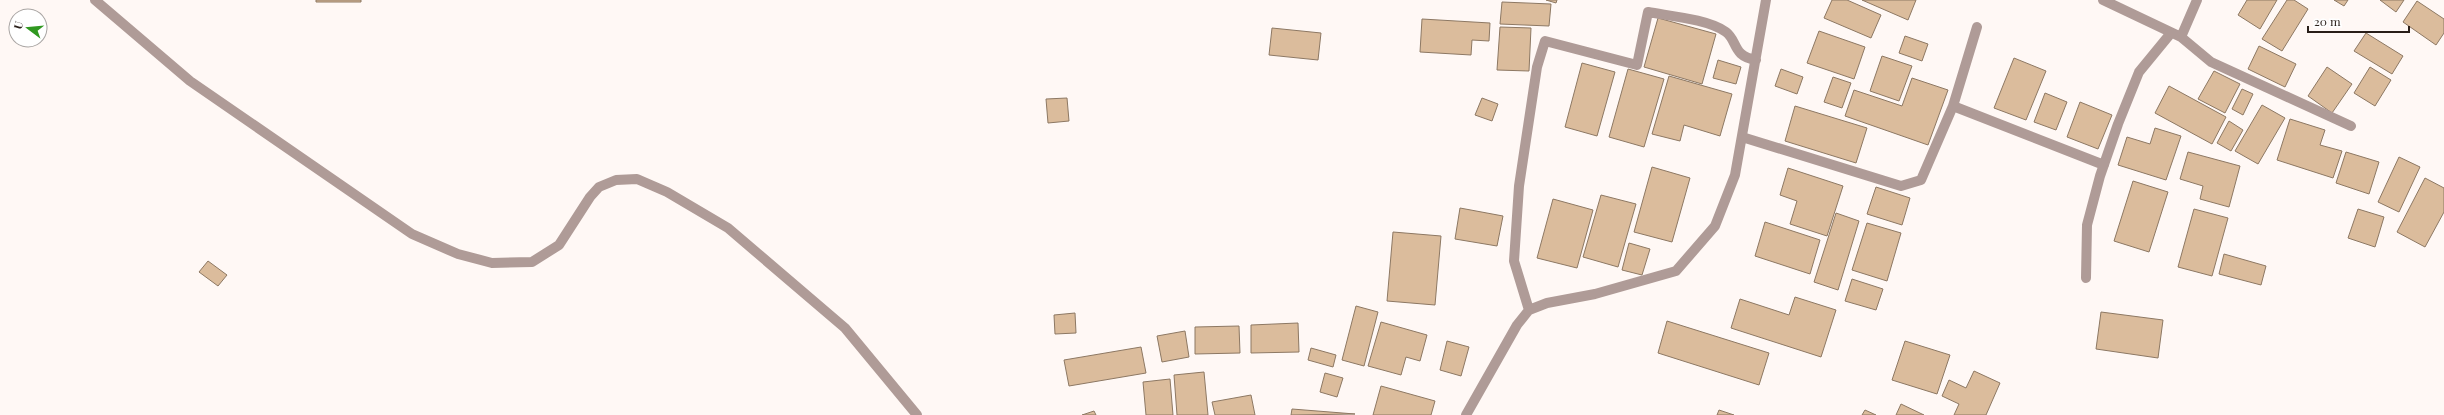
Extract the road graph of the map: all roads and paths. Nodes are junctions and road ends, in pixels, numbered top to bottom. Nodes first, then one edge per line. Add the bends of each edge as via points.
1 (95, 0) edge
2 (1766, 0) edge
3 (2103, 0) edge
4 (2197, 0) edge
5 (1977, 27) dead end
6 (2176, 35) junction
7 (1756, 60) junction
8 (1953, 106) junction
9 (2351, 126) dead end
10 (1742, 136) junction
11 (2104, 165) junction
12 (2086, 278) dead end
13 (1529, 310) junction
14 (917, 415) edge
15 (1466, 415) edge

1 - 14 street via 190,81 412,234 458,254 492,263 532,262 559,245 599,187 616,180 637,178 667,192 728,228 845,328
2 - 7 street
3 - 6 street
4 - 6 street
5 - 8 street
6 - 9 street via 2211,62
6 - 11 street via 2139,72
7 - 10 street
7 - 13 street via 1748,59 1737,50 1726,32 1694,20 1648,12 1637,65 1544,41 1519,186 1514,261
8 - 10 street via 1938,146 1921,180 1901,186
8 - 11 street
10 - 13 street via 1735,175 1715,226 1676,271 1596,294 1547,303
11 - 12 street via 2087,225
13 - 15 street via 1517,325

